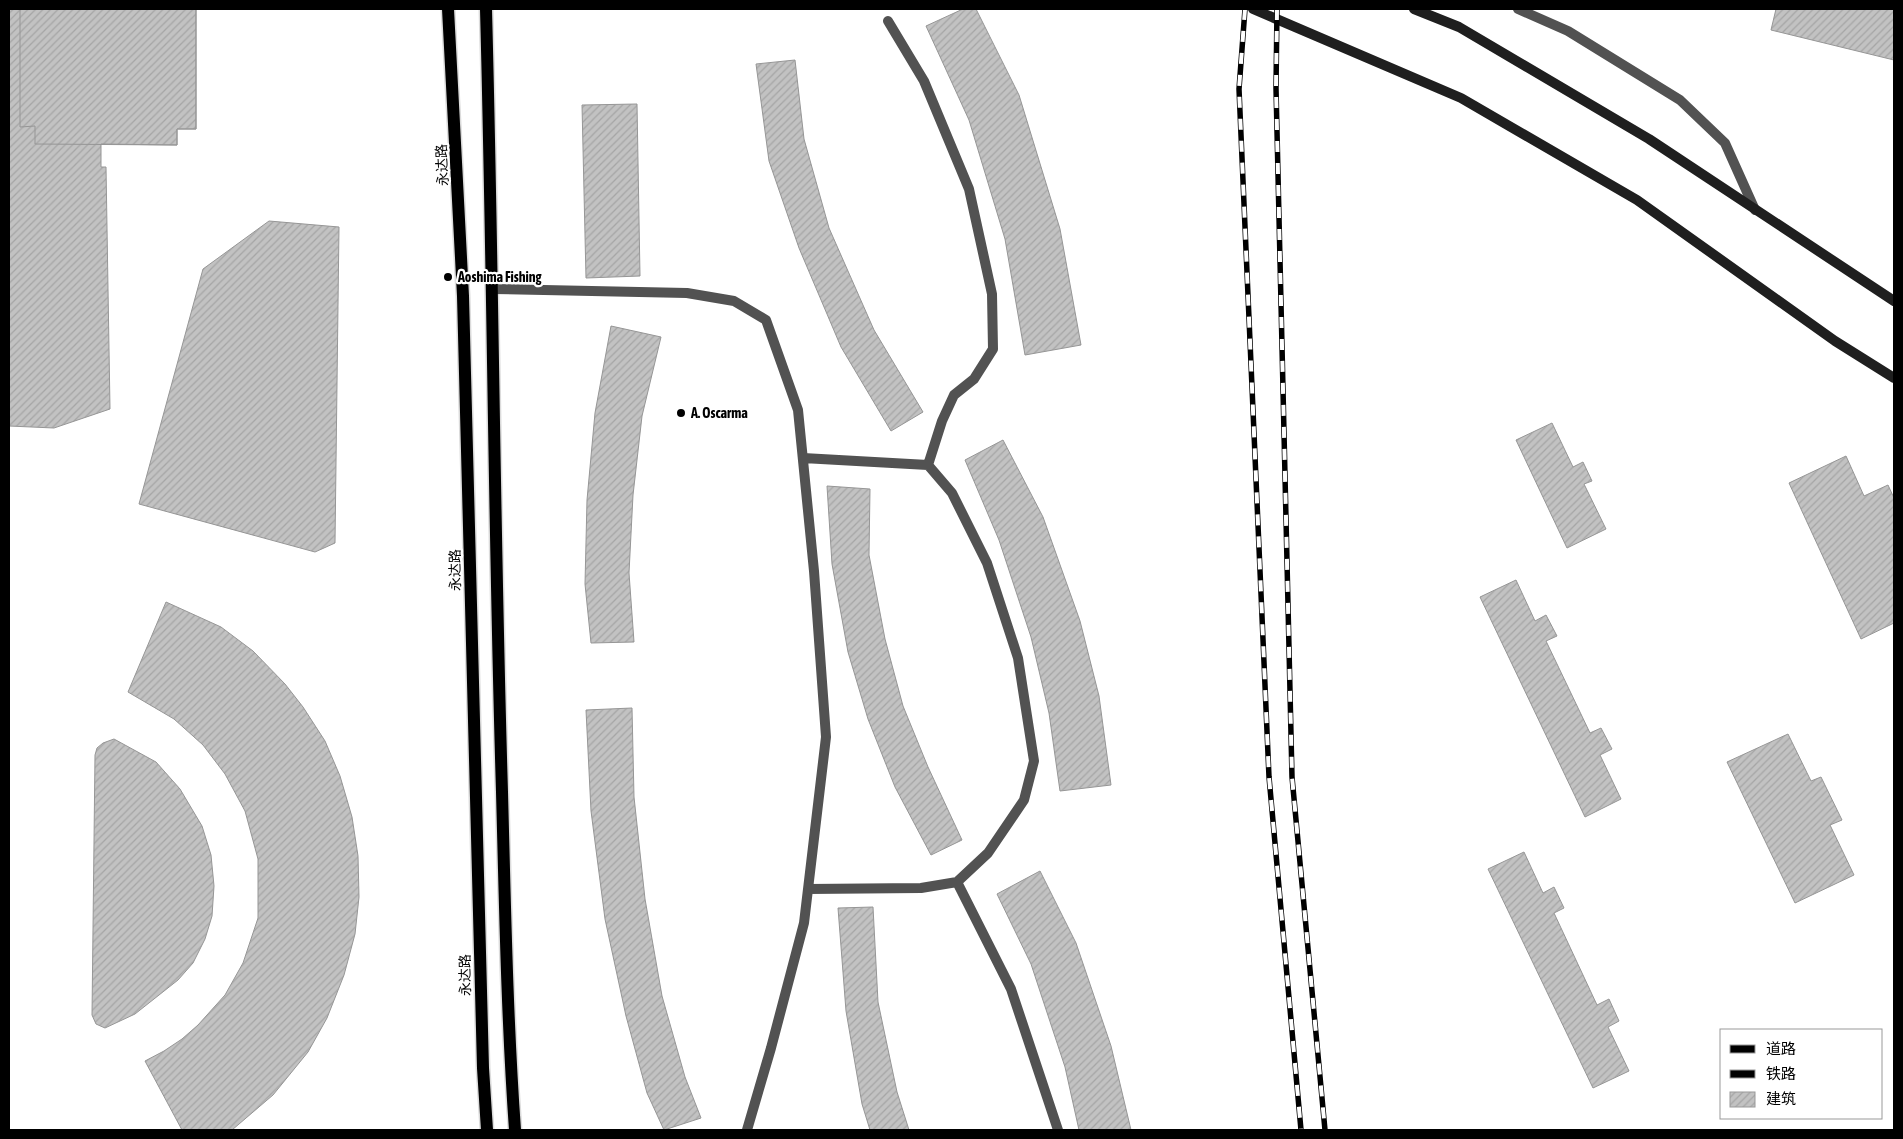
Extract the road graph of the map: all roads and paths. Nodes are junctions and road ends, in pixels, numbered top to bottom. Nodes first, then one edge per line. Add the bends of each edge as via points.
1 (448, 9) edge
2 (486, 9) edge
3 (1253, 9) edge
4 (1414, 9) edge
5 (1518, 9) edge
6 (888, 22) dead end
7 (1755, 210) junction
8 (493, 289) junction
9 (1894, 301) edge
10 (1894, 378) edge
11 (803, 458) junction
12 (928, 465) junction
13 (957, 882) junction
14 (808, 889) junction
15 (487, 1130) edge
16 (515, 1130) edge
17 (747, 1130) edge
18 (1058, 1130) edge

1 - 15 main road, 永达路 via 463,296
2 - 8 main road
3 - 10 main road via 1461,98 1637,200 1835,341
4 - 7 main road via 1459,27 1648,139
5 - 7 street via 1568,30 1680,100 1725,143
6 - 12 street via 924,81 969,189 992,294 993,349 974,379 954,395
7 - 9 main road
8 - 11 street via 688,293 734,301 766,320 798,410
8 - 16 main road via 502,782
11 - 12 street
11 - 14 street via 826,736
12 - 13 street via 952,493 987,563 1018,658 1034,761 1024,800 988,853
13 - 14 street via 921,888
13 - 18 street via 1011,989
14 - 17 street via 804,923

